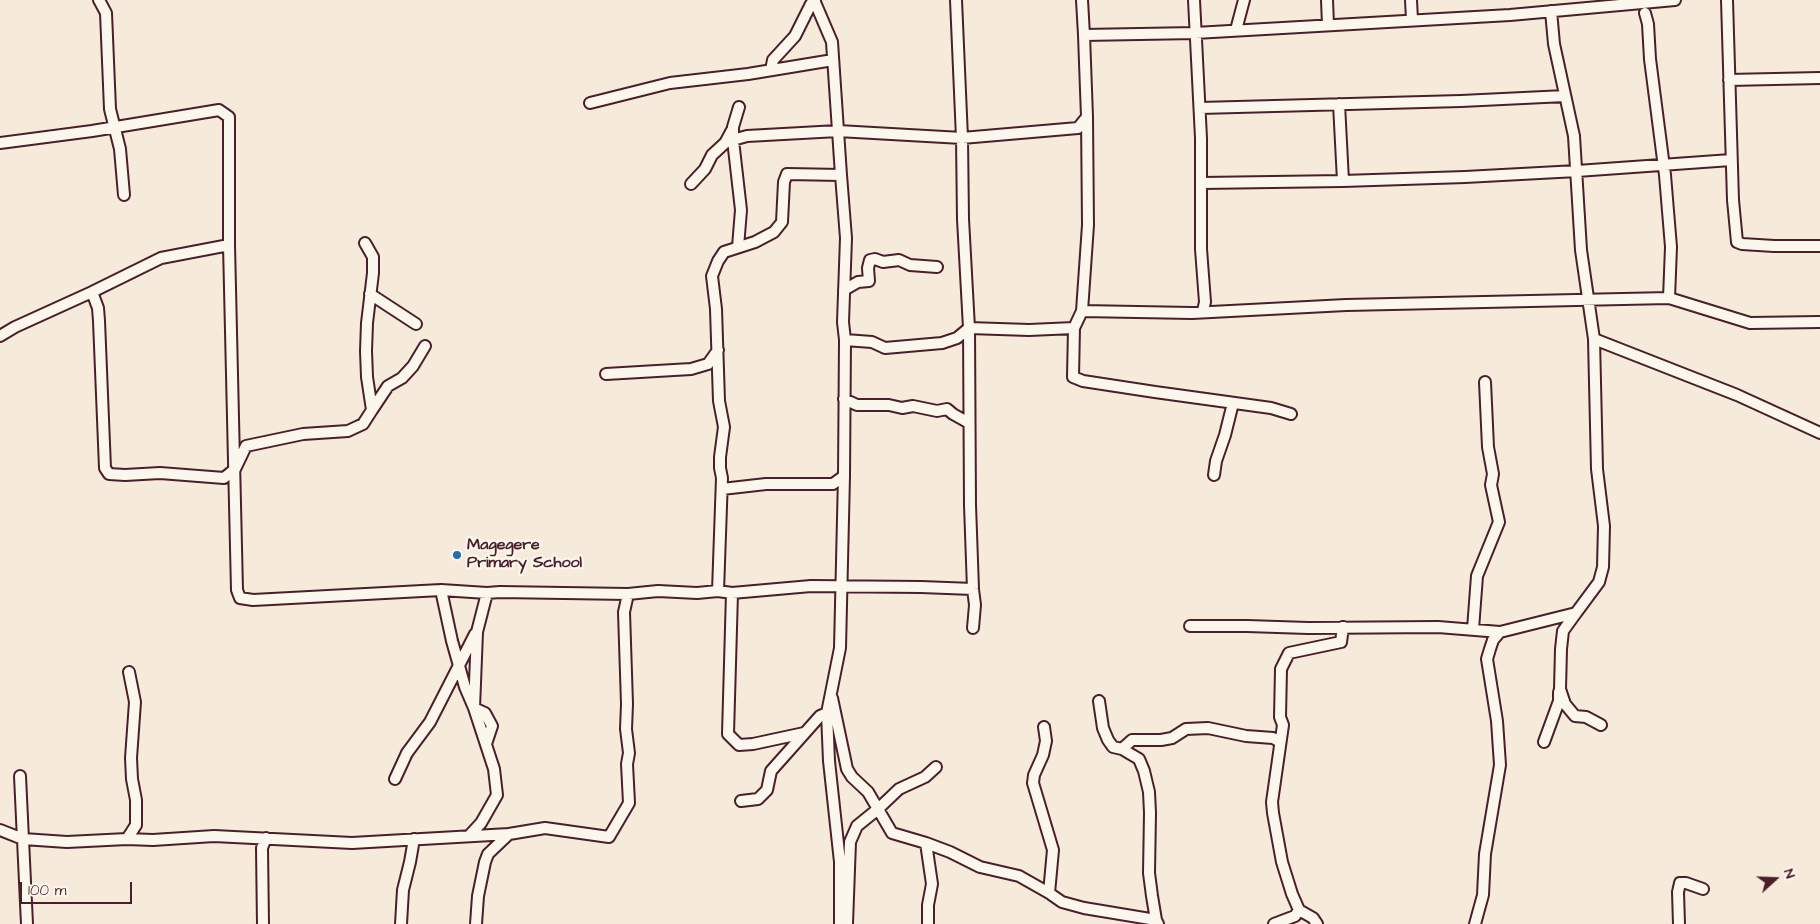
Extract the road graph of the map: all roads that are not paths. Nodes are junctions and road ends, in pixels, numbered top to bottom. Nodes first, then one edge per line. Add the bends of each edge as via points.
1 (99, 0) edge
2 (956, 0) edge
3 (1082, 0) edge
4 (1194, 0) edge
5 (1244, 0) edge
6 (1327, 0) edge
7 (1411, 0) edge
8 (1675, 0) edge
9 (1727, 0) edge
10 (815, 1) edge
11 (1552, 11) junction
12 (1645, 13) dead end
13 (1412, 20) junction
14 (1328, 25) junction
15 (1236, 30) junction
16 (1195, 33) junction
17 (1084, 35) junction
18 (833, 60) junction
19 (771, 70) junction
20 (1820, 78) edge
21 (1729, 80) junction
22 (1565, 96) junction
23 (590, 104) dead end
24 (1339, 104) junction
25 (739, 107) dead end
26 (1200, 108) junction
27 (1087, 117) junction
28 (734, 127) junction
29 (116, 128) junction
30 (838, 131) junction
31 (962, 138) junction
32 (733, 140) junction
33 (0, 142) edge
34 (1731, 160) junction
35 (1662, 164) junction
36 (1577, 171) junction
37 (841, 175) junction
38 (1202, 182) junction
39 (1343, 182) junction
40 (691, 184) dead end
41 (124, 196) dead end
42 (365, 243) dead end
43 (229, 245) junction
44 (1820, 246) edge
45 (738, 247) junction
46 (937, 267) dead end
47 (844, 290) junction
48 (92, 292) junction
49 (370, 294) junction
50 (1669, 298) junction
51 (1588, 300) junction
52 (1082, 311) junction
53 (1203, 311) junction
54 (1820, 322) edge
55 (416, 324) dead end
56 (969, 328) junction
57 (1074, 328) junction
58 (0, 336) edge
59 (1594, 339) junction
60 (845, 340) junction
61 (424, 346) dead end
62 (718, 350) junction
63 (606, 374) dead end
64 (1485, 382) dead end
65 (844, 398) junction
66 (1233, 403) junction
67 (372, 410) junction
68 (1291, 414) dead end
69 (969, 423) junction
70 (1820, 433) edge
71 (235, 469) junction
72 (1214, 475) dead end
73 (844, 476) junction
74 (722, 489) junction
75 (841, 586) junction
76 (973, 589) junction
77 (441, 590) junction
78 (718, 591) junction
79 (732, 592) junction
80 (487, 593) junction
81 (628, 594) junction
82 (1576, 613) junction
83 (1190, 626) dead end
84 (972, 628) dead end
85 (1343, 628) junction
86 (1473, 629) junction
87 (476, 632) junction
88 (1500, 632) junction
89 (458, 666) junction
90 (129, 672) dead end
91 (1560, 689) junction
92 (832, 694) junction
93 (1099, 701) dead end
94 (474, 708) junction
95 (828, 713) junction
96 (1602, 725) dead end
97 (1044, 727) dead end
98 (804, 733) junction
99 (1280, 742) junction
100 (1544, 742) dead end
101 (1122, 749) junction
102 (936, 766) dead end
103 (20, 776) dead end
104 (395, 780) dead end
105 (741, 800) dead end
106 (878, 809) junction
107 (0, 830) edge
108 (509, 834) junction
109 (469, 836) junction
110 (266, 838) junction
111 (23, 839) junction
112 (127, 839) junction
113 (414, 839) junction
114 (926, 843) junction
115 (1703, 888) dead end
116 (1050, 893) junction
117 (1299, 910) junction
118 (1157, 922) edge
119 (843, 923) edge
120 (27, 924) edge
121 (263, 924) edge
122 (401, 924) edge
123 (476, 924) edge
124 (928, 924) edge
125 (1274, 924) edge
126 (1317, 924) edge
127 (1475, 924) edge
128 (1679, 924) edge

1 - 29 street via 106,13 110,109
2 - 31 street
3 - 17 street
4 - 16 street
5 - 15 street
6 - 14 street
7 - 13 street
8 - 11 street
9 - 21 street
10 - 18 street via 832,42
10 - 19 street via 795,36 773,60
11 - 13 street
11 - 22 street via 1554,44
12 - 35 street
13 - 14 street
14 - 15 street
15 - 16 street
16 - 17 street
16 - 26 street
17 - 27 street
18 - 19 street
18 - 30 street
19 - 23 street via 670,83
20 - 21 street
21 - 34 street
22 - 24 street
22 - 36 street via 1574,136
24 - 26 street
24 - 39 street
25 - 28 street
26 - 38 street
27 - 31 street via 1078,128
27 - 52 street via 1088,225
28 - 32 street
28 - 40 street
29 - 33 street
29 - 41 street
29 - 43 street via 220,110 229,117
30 - 31 street
30 - 32 street via 747,136
30 - 37 street
31 - 56 street
32 - 45 street via 741,210
34 - 35 street
34 - 44 street via 1737,242
35 - 36 street
35 - 50 street via 1671,247
36 - 39 street
36 - 51 street via 1581,250
37 - 45 street via 787,174 782,222 774,232
37 - 47 street via 846,238
38 - 39 street
38 - 53 street
42 - 49 street via 373,257
43 - 48 street via 161,258
43 - 71 street
45 - 62 street via 724,252 712,276
46 - 47 street via 910,265 899,260 870,260 869,280
47 - 60 street
48 - 58 street
48 - 71 street via 99,321 105,468 109,474 160,473 224,478
49 - 55 street
49 - 67 street via 366,351
50 - 51 street
50 - 54 street via 1750,323
51 - 53 street
51 - 59 street
52 - 53 street
52 - 57 street
56 - 57 street
56 - 60 street via 957,338 942,343 884,348 872,342
56 - 69 street
57 - 66 street via 1073,377
59 - 70 street via 1737,395
59 - 82 street via 1597,469 1604,526 1603,567 1599,582
60 - 65 street
61 - 67 street via 413,366 388,386
62 - 63 street via 708,364 691,369
62 - 74 street via 719,401 724,427 720,457
64 - 86 street via 1488,447 1493,474 1491,485 1499,522 1477,576
65 - 69 street via 857,405 947,409
65 - 73 street
66 - 68 street
66 - 72 street
67 - 71 street via 363,424 348,431 303,434 246,446
69 - 76 street
71 - 77 street via 237,590 240,598 253,600
73 - 74 street via 833,484 766,484
73 - 75 street
74 - 78 street
75 - 76 street
75 - 79 street
75 - 92 street via 840,648
76 - 84 street
77 - 80 street
77 - 89 street
78 - 79 street
78 - 81 street
79 - 98 street via 728,734 739,745
80 - 81 street
80 - 87 street
81 - 108 street via 624,612 629,803 610,837 545,828
82 - 88 street
82 - 91 street via 1563,631
83 - 85 street
85 - 86 street via 1430,626
85 - 99 street via 1341,642 1289,653 1281,669 1280,717 1283,725
86 - 88 street
87 - 89 street
87 - 94 street
88 - 127 street via 1487,659 1500,764 1485,854 1483,895
89 - 94 street
89 - 104 street via 430,722 407,753
90 - 112 street via 135,702 131,758 136,825
91 - 96 street via 1565,704 1575,716 1586,717
91 - 100 street
92 - 95 street
92 - 106 street via 848,769
93 - 101 street via 1108,740 1113,747
94 - 109 street via 494,769 498,795
95 - 98 street via 820,716
95 - 119 street
97 - 116 street via 1046,741 1033,783 1053,850
98 - 105 street via 771,771 767,790 758,798
99 - 101 street via 1273,738 1208,728 1186,729 1172,738 1161,740 1132,740
99 - 117 street via 1273,813 1282,862
101 - 118 street via 1139,759 1149,792 1150,872
102 - 106 street via 925,777 898,789
103 - 111 street
106 - 114 street via 892,834
106 - 119 street via 857,826 850,842
107 - 111 street
108 - 109 street
108 - 123 street via 484,862
109 - 113 street
110 - 112 street
110 - 113 street via 352,843
110 - 121 street via 262,848
111 - 112 street via 67,842
111 - 120 street
113 - 122 street via 403,890
114 - 116 street via 980,867 1019,876
114 - 124 street via 932,884
115 - 128 street via 1680,883
116 - 118 street via 1062,902 1084,908
117 - 125 street via 1294,916
117 - 126 street

